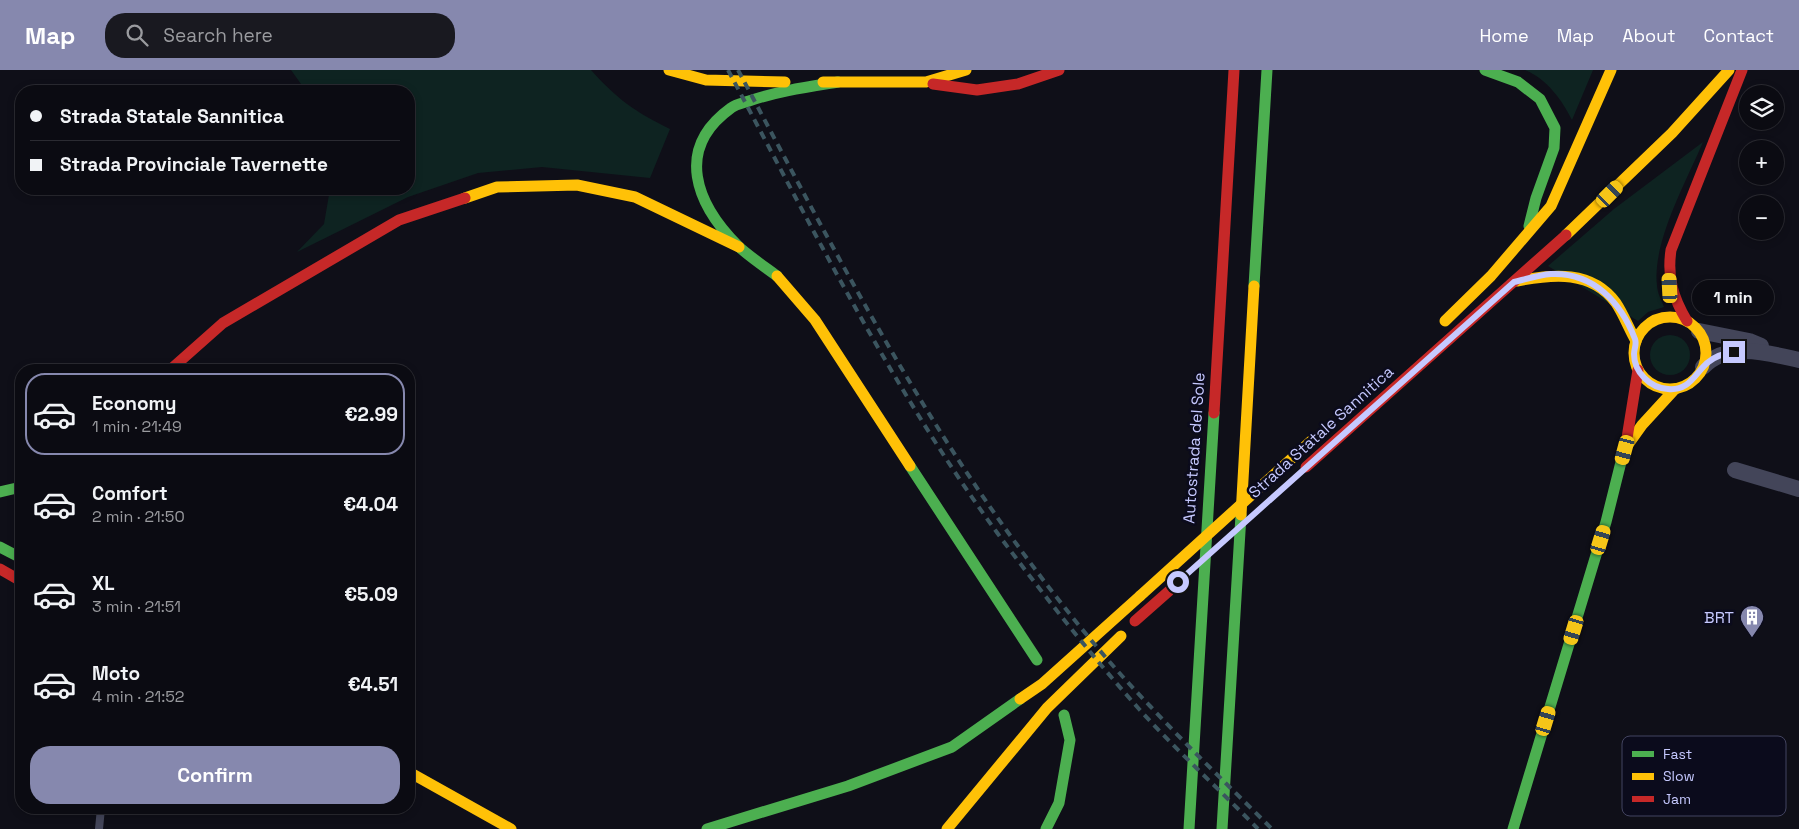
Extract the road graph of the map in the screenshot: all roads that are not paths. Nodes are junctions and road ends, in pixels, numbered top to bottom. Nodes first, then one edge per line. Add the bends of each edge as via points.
1 (668, 70) edge
2 (966, 70) edge
3 (1059, 70) edge
4 (1234, 70) edge
5 (1267, 70) edge
6 (1485, 70) edge
7 (1611, 70) edge
8 (1729, 70) edge
9 (1742, 70) edge
10 (838, 82) junction
11 (926, 82) junction
12 (1528, 232) junction
13 (739, 247) junction
14 (1514, 282) junction
15 (1693, 326) junction
16 (1434, 331) dead end
17 (1636, 341) junction
18 (1793, 359) edge
19 (177, 364) edge
20 (1703, 367) junction
21 (1638, 370) junction
22 (1675, 389) junction
23 (1315, 438) dead end
24 (1625, 450) junction
25 (1735, 470) dead end
26 (1302, 471) dead end
27 (15, 488) edge
28 (1799, 490) edge
29 (0, 492) edge
30 (1254, 514) dead end
31 (0, 547) edge
32 (15, 555) edge
33 (1195, 568) dead end
34 (0, 569) edge
35 (15, 578) edge
36 (1180, 581) dead end
37 (1037, 660) dead end
38 (1064, 715) dead end
39 (415, 775) edge
40 (100, 814) edge
41 (99, 829) edge
42 (511, 829) edge
43 (707, 829) edge
44 (947, 829) edge
45 (1046, 829) edge
46 (1189, 829) edge
47 (1222, 829) edge
48 (1513, 829) edge

1 - 10 main road via 706,80
2 - 11 main road
3 - 11 main road via 1018,84 977,90
4 - 46 main road, Autostrada del Sole
5 - 47 main road
6 - 12 main road via 1518,82 1540,99 1555,128 1554,148
7 - 12 main road via 1561,187 1541,219
8 - 14 main road, Strada Statale Sannitica via 1672,133 1598,206
9 - 15 main road via 1668,264 1670,288 1676,304
10 - 11 main road
10 - 13 main road via 774,92 732,107 708,130 696,158 699,192 715,220
12 - 16 main road via 1491,276
13 - 19 main road via 635,196 577,185 496,187 399,220 223,323
13 - 37 main road via 778,277 815,320
14 - 17 main road via 1552,274 1579,277 1594,284 1611,297
14 - 26 main road, Strada Statale Sannitica
15 - 17 main road via 1667,317 1641,332
15 - 18 street via 1749,340
15 - 20 main road via 1706,349
17 - 21 main road via 1634,356
18 - 20 street via 1744,350 1724,353
20 - 22 main road via 1697,378
21 - 22 main road via 1654,385
21 - 24 main road
22 - 24 main road via 1642,425
23 - 43 main road, Strada Statale Sannitica, bridge via 1042,684 952,747 848,786
24 - 48 main road
25 - 28 street
27 - 29 main road
30 - 33 main road, Strada Statale Sannitica
31 - 32 main road
34 - 35 main road
36 - 44 main road, bridge via 1047,708
38 - 45 main road via 1070,740 1059,803
39 - 42 main road
40 - 41 lane

